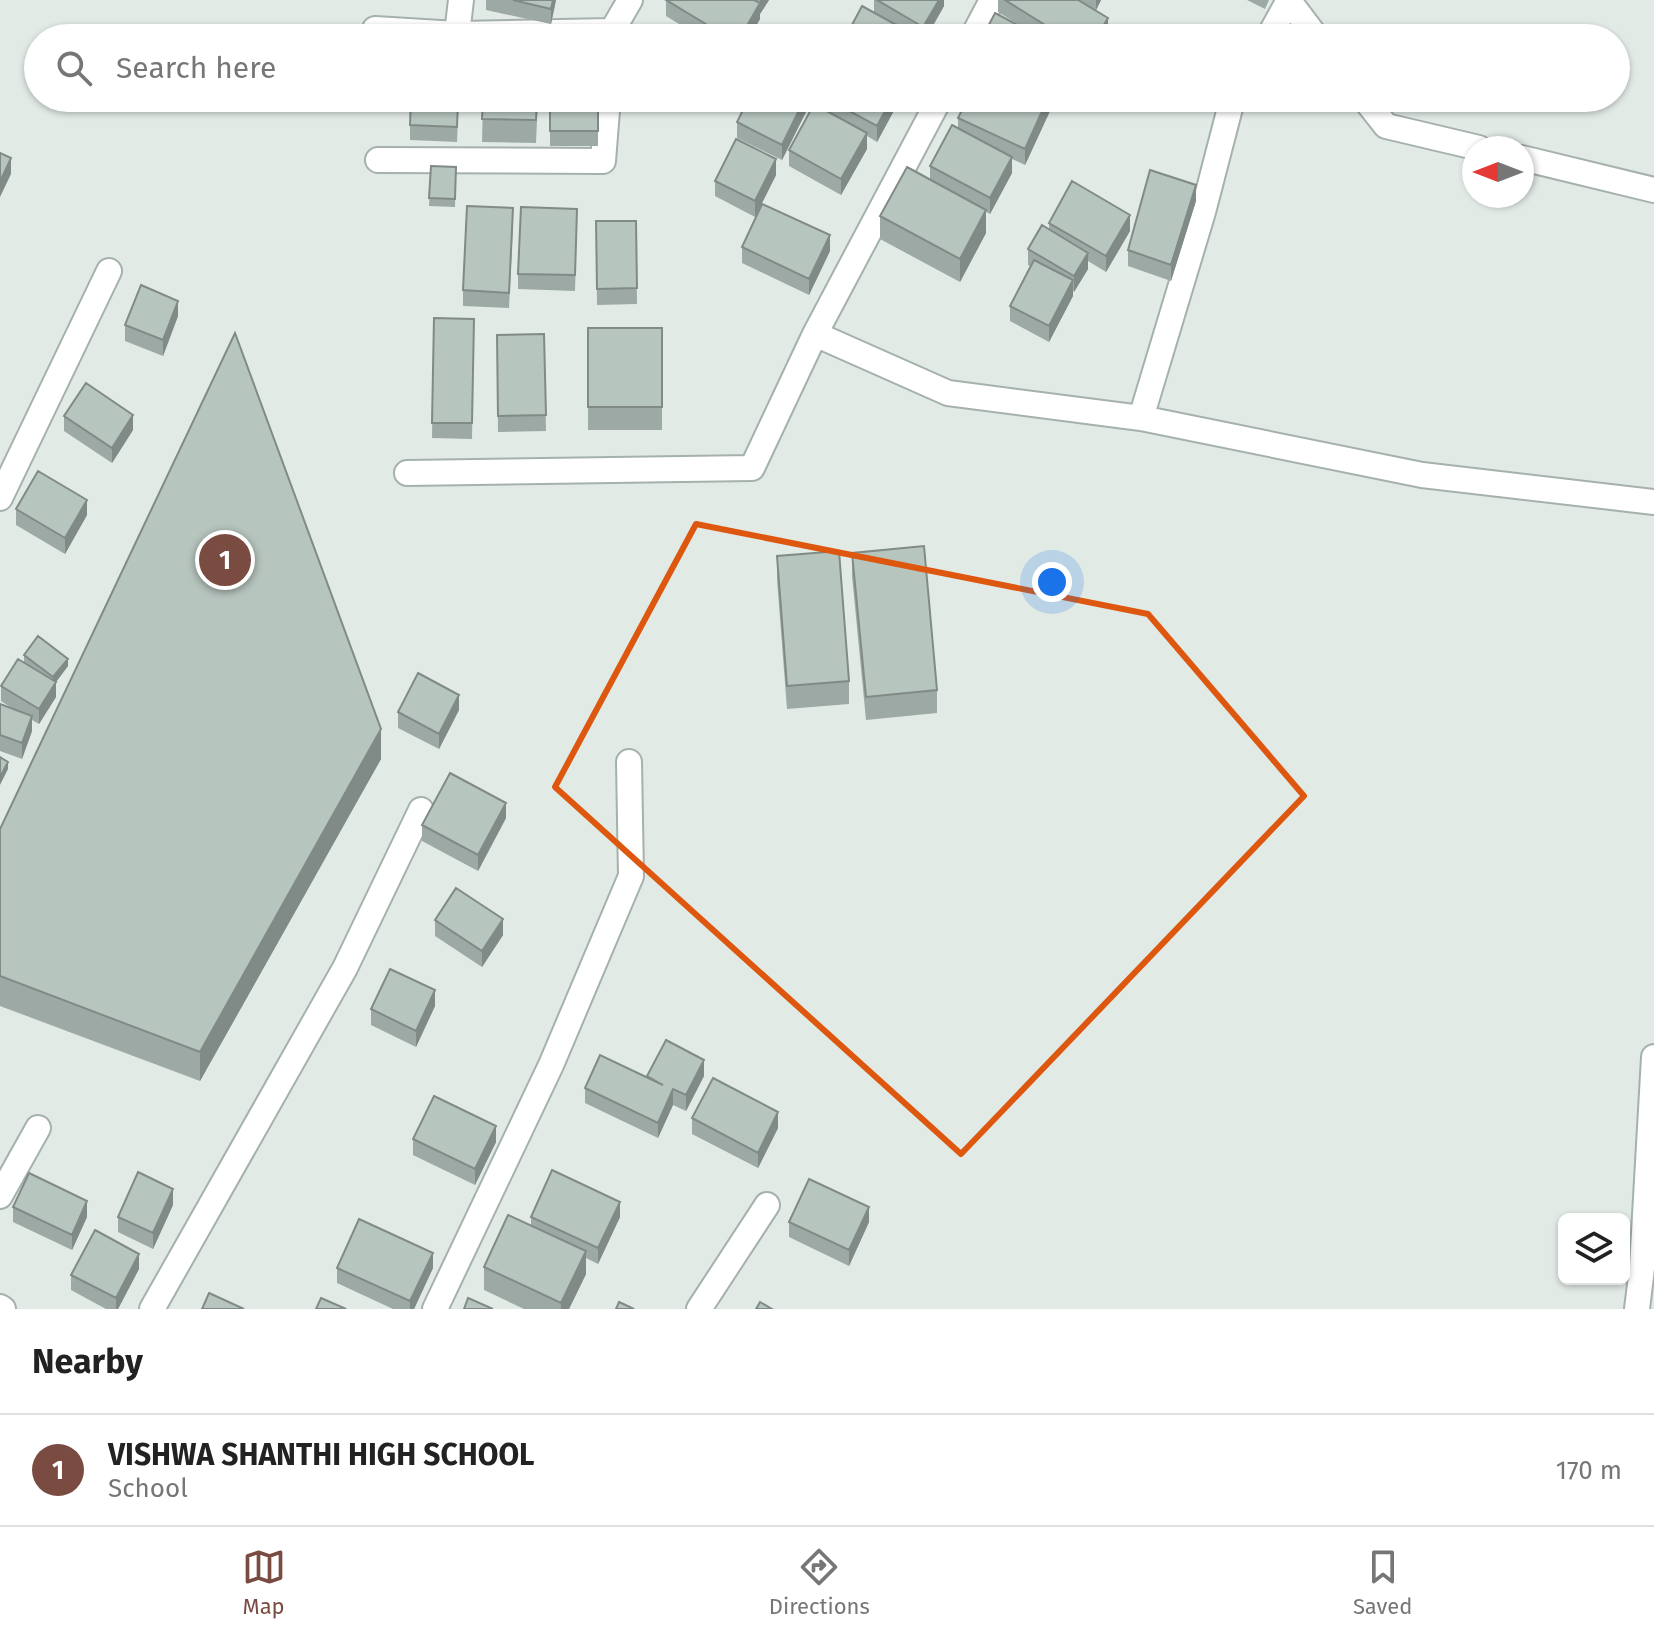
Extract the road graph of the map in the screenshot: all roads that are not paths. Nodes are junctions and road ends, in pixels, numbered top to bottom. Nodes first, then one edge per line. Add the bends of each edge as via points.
1 (461, 0) edge
2 (630, 0) edge
3 (992, 0) edge
4 (1289, 1) edge
5 (458, 24) edge
6 (617, 24) edge
7 (979, 24) edge
8 (1276, 24) edge
9 (1306, 24) edge
10 (607, 112) edge
11 (933, 112) edge
12 (1229, 112) edge
13 (1375, 112) edge
14 (1462, 144) edge
15 (378, 160) dead end
16 (1534, 161) edge
17 (1654, 190) edge
18 (109, 271) dead end
19 (815, 334) junction
20 (1141, 418) junction
21 (407, 473) dead end
22 (0, 498) edge
23 (1654, 502) edge
24 (629, 762) dead end
25 (421, 810) dead end
26 (1654, 1057) edge
27 (38, 1128) dead end
28 (0, 1196) edge
29 (767, 1205) dead end
30 (152, 1309) edge
31 (435, 1309) edge
32 (699, 1309) edge
33 (1637, 1309) edge

1 - 5 street
2 - 6 street
3 - 7 street
4 - 8 street
4 - 9 street
10 - 15 street via 603,161
11 - 19 street
12 - 20 street
13 - 14 street via 1386,126
16 - 17 street
18 - 22 street
19 - 20 street via 948,393
19 - 21 street via 752,468
20 - 23 street via 1422,475
24 - 31 street via 631,876 551,1065
25 - 30 street via 345,968
26 - 33 street
27 - 28 street
29 - 32 street

